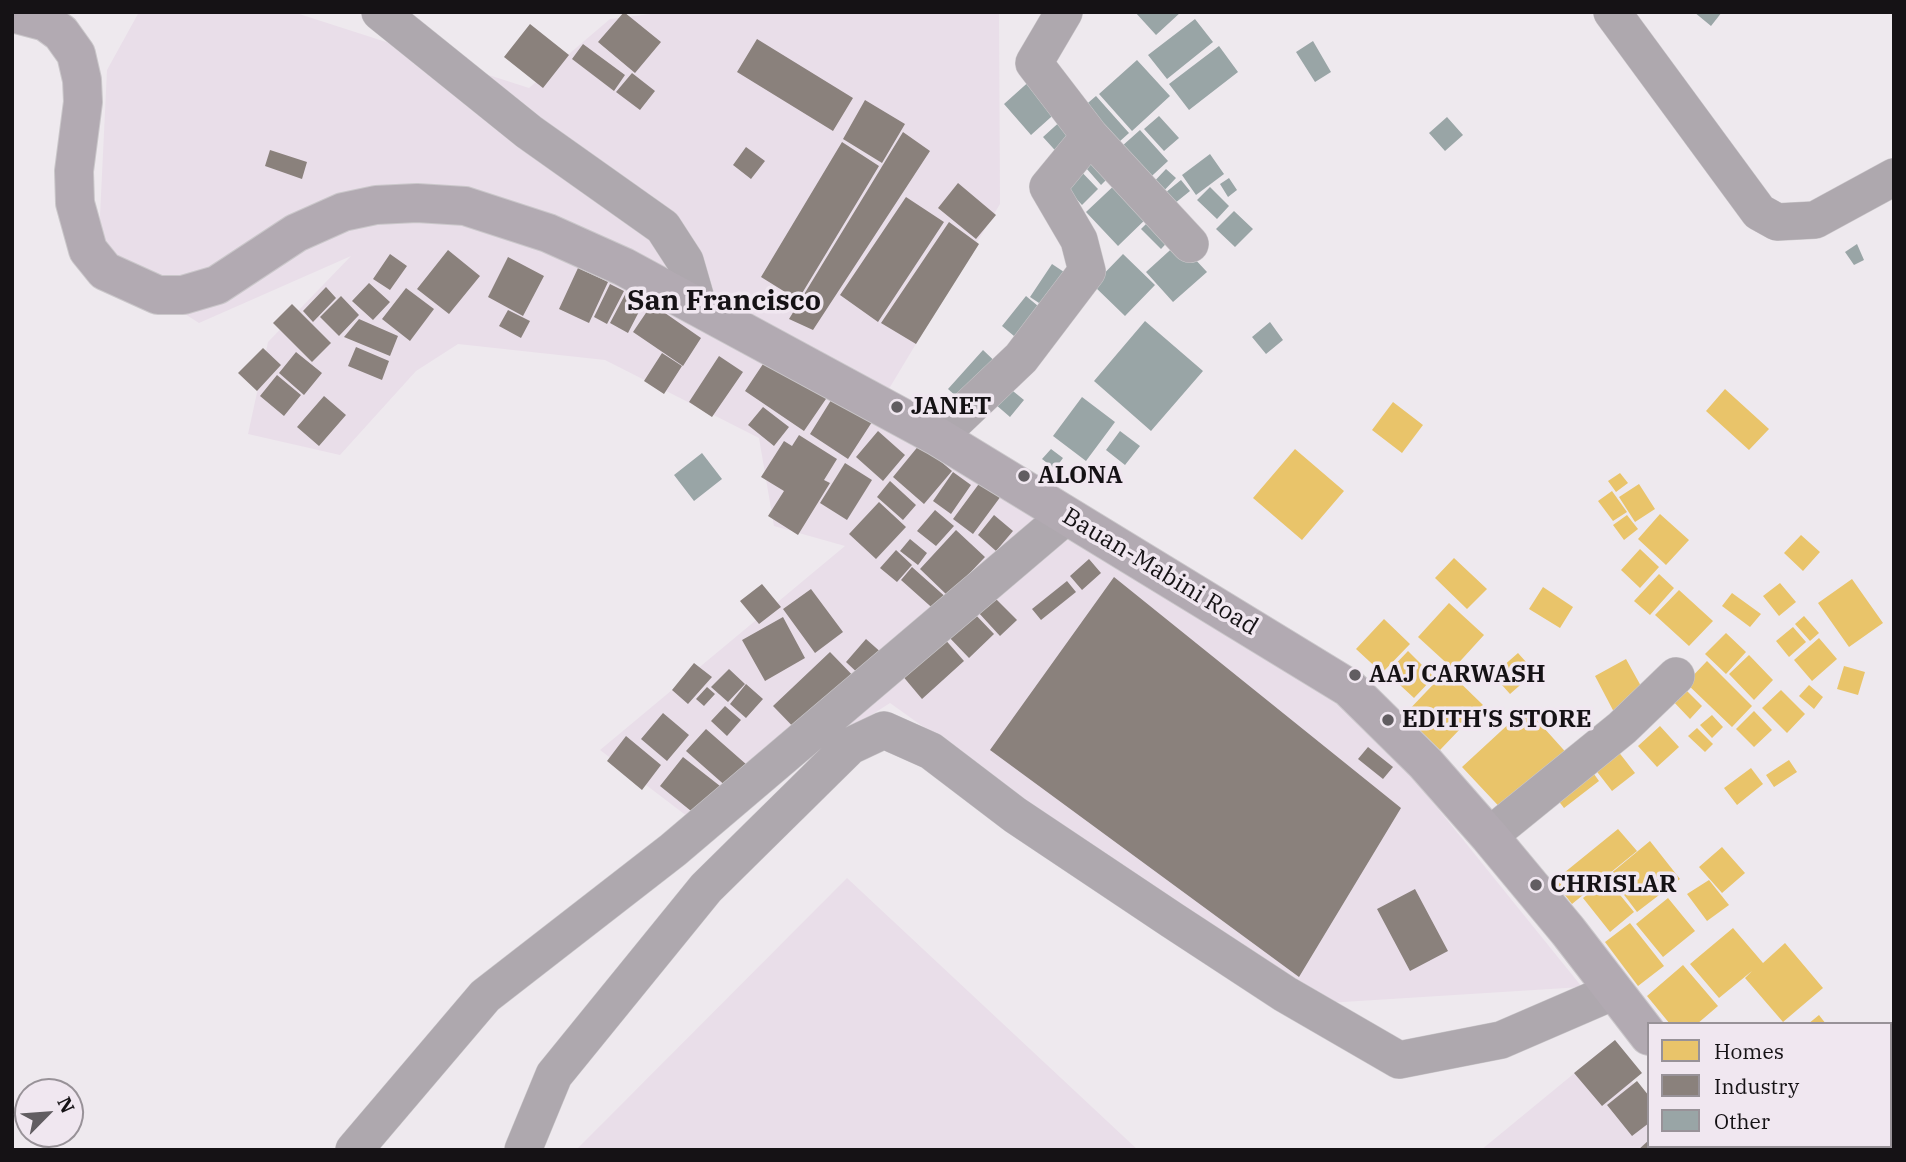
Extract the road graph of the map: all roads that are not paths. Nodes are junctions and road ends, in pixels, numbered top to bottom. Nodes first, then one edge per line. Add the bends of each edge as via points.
1 (380, 12) edge
2 (1612, 12) edge
3 (12, 13) edge
4 (1061, 14) edge
5 (1090, 136) junction
6 (1894, 177) edge
7 (1190, 244) dead end
8 (698, 306) junction
9 (938, 437) junction
10 (1066, 516) junction
11 (1676, 676) dead end
12 (1489, 836) junction
13 (1612, 992) junction
14 (1647, 1034) edge
15 (354, 1150) edge
16 (523, 1150) edge

1 - 8 street via 529,132 663,228 685,261
2 - 6 street via 1759,212 1777,222 1815,220
3 - 8 main road, Bauan-Mabini Road via 46,22 76,54 83,103 74,171 80,230 88,250 105,271 126,283 158,295 183,295 217,285 296,233 343,212 417,203 465,206 548,233
4 - 5 street via 1034,63
5 - 7 street
5 - 9 street via 1048,187 1079,240 1087,271 1021,358
8 - 9 main road, Bauan-Mabini Road
9 - 10 main road, Bauan-Mabini Road
10 - 12 main road, Bauan-Mabini Road via 1349,688 1425,763
10 - 15 street via 673,850 485,996
11 - 12 street via 1622,728
12 - 13 main road, Bauan-Mabini Road
13 - 14 main road, Bauan-Mabini Road
13 - 16 street via 1501,1040 1399,1060 1285,994 1183,927 1015,815 931,751 884,730 850,746 706,888 554,1075

